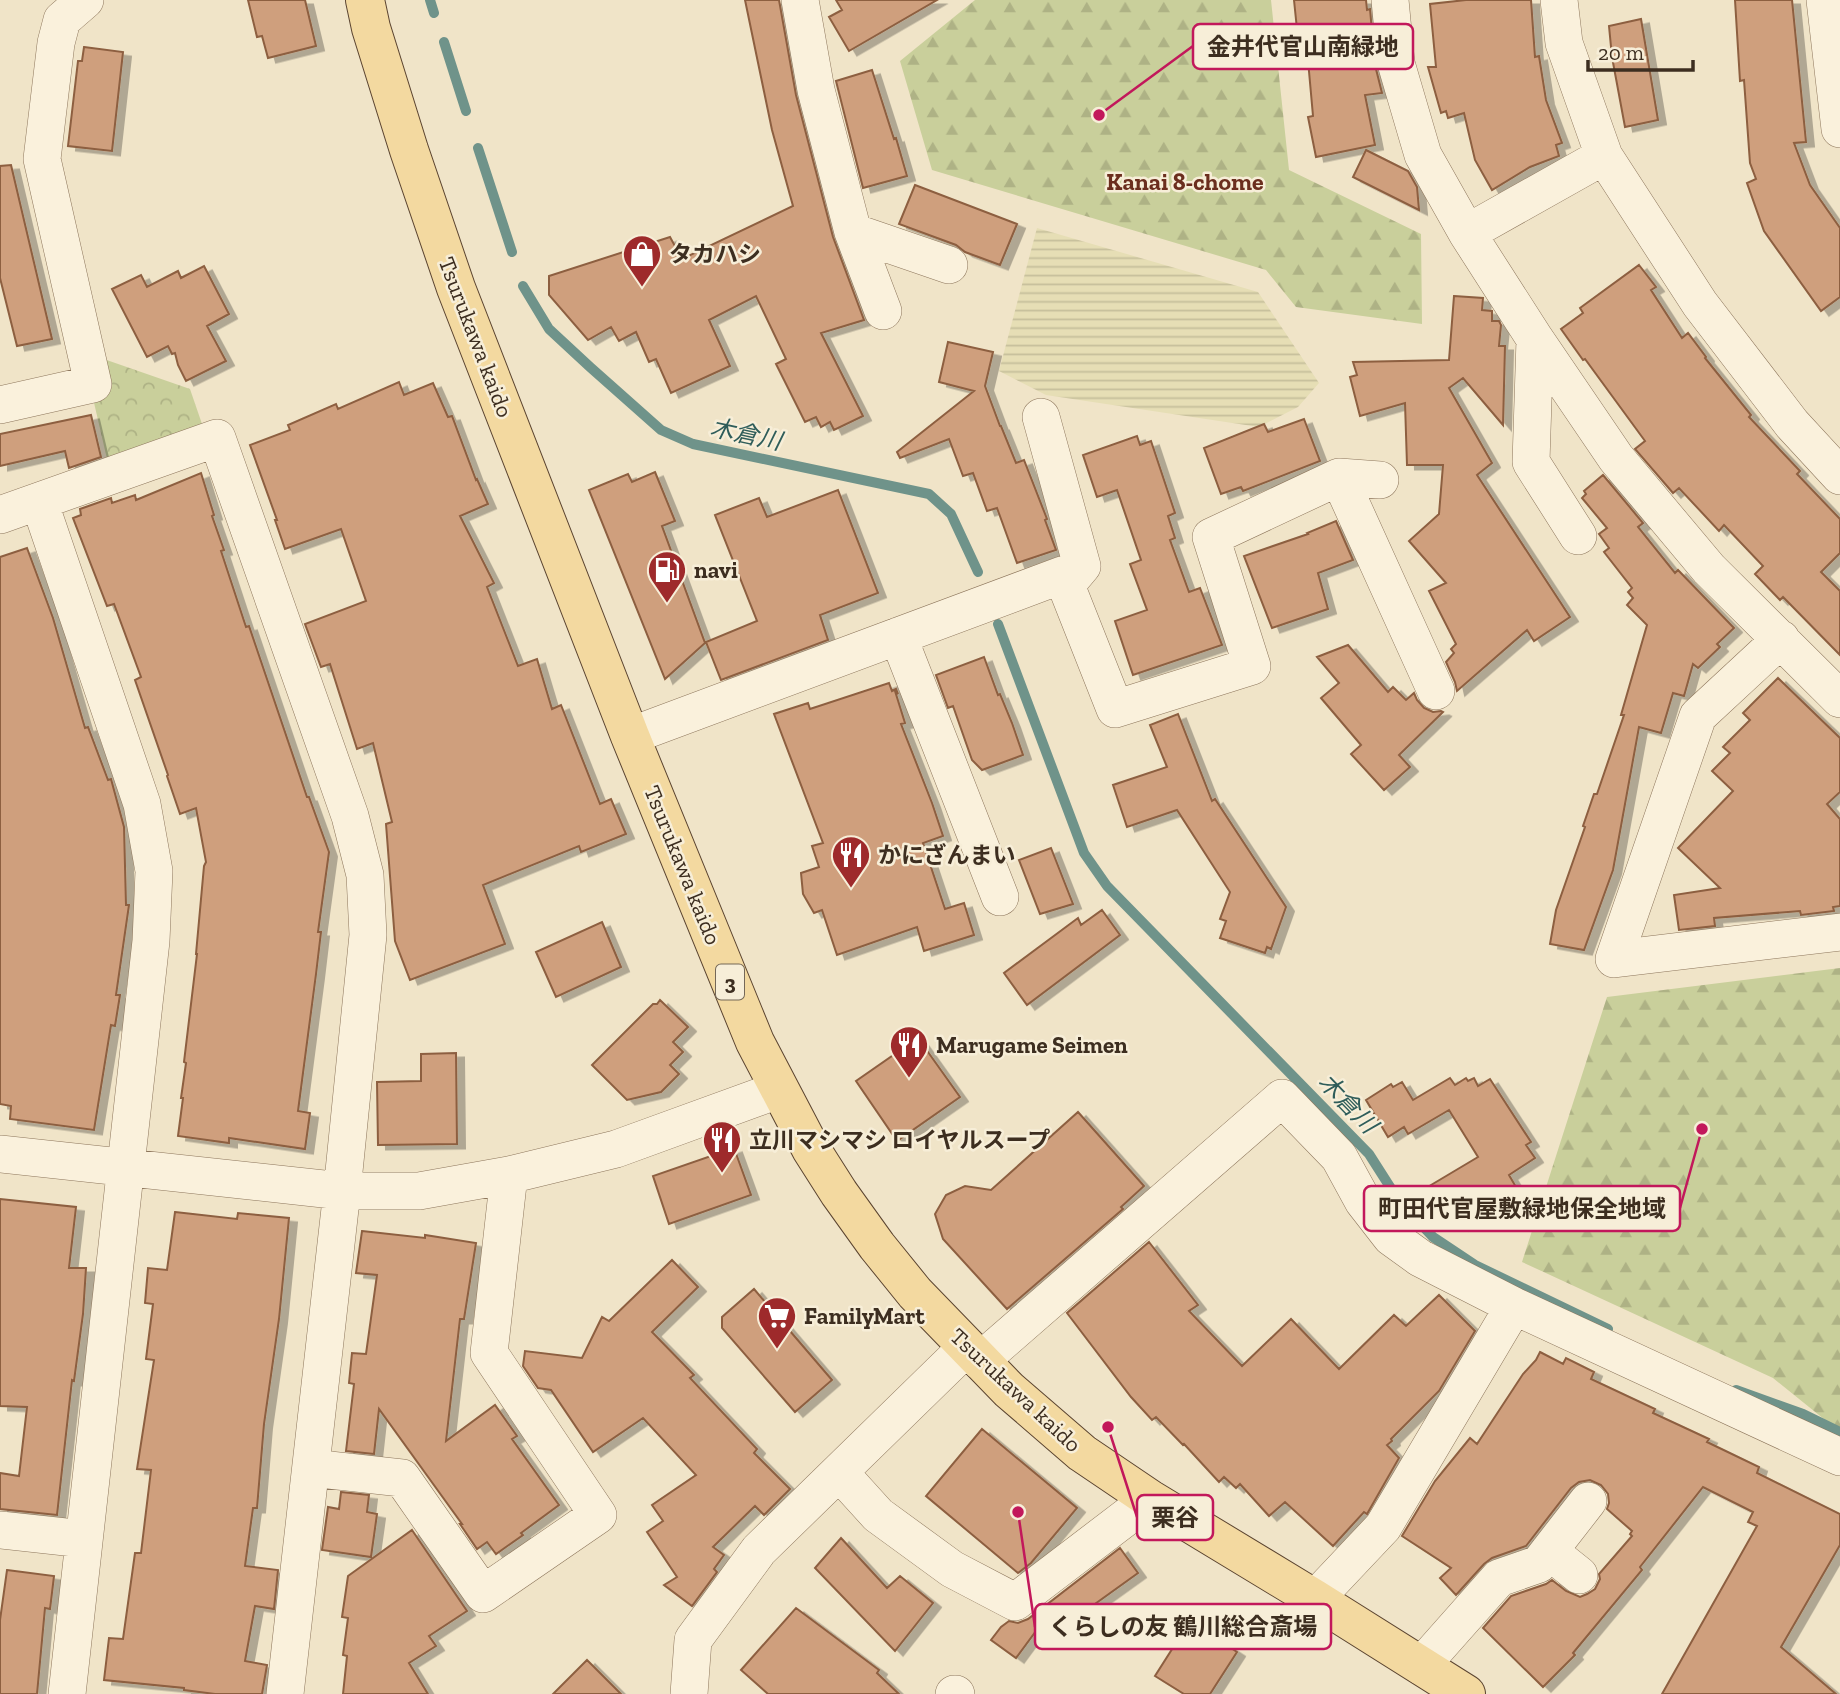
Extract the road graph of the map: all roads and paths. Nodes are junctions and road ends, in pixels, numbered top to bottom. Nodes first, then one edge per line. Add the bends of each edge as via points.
1 (85, 0) edge
2 (365, 0) edge
3 (800, 0) edge
4 (1390, 0) edge
5 (1559, 0) edge
6 (1825, 0) edge
7 (1840, 129) edge
8 (1604, 156) junction
9 (853, 232) junction
10 (1467, 233) junction
11 (950, 265) dead end
12 (883, 311) dead end
13 (1535, 340) junction
14 (23, 410) edge
15 (1041, 417) dead end
16 (1840, 476) edge
17 (1339, 477) junction
18 (1380, 480) dead end
19 (39, 501) junction
20 (0, 515) edge
21 (1578, 536) dead end
22 (1066, 585) junction
23 (898, 636) junction
24 (1781, 639) junction
25 (1436, 691) dead end
26 (1840, 699) edge
27 (630, 736) junction
28 (1000, 897) dead end
29 (1840, 932) edge
30 (778, 1090) junction
31 (0, 1154) edge
32 (124, 1168) junction
33 (509, 1175) junction
34 (342, 1191) junction
35 (1514, 1306) junction
36 (973, 1354) junction
37 (1840, 1457) edge
38 (311, 1468) junction
39 (839, 1472) junction
40 (1150, 1499) junction
41 (1588, 1502) dead end
42 (0, 1530) edge
43 (84, 1539) junction
44 (1549, 1551) junction
45 (1579, 1575) dead end
46 (1315, 1599) junction
47 (1421, 1665) junction
48 (67, 1694) edge
49 (285, 1694) edge
50 (689, 1694) edge
51 (1466, 1694) edge

1 - 14 street via 62,20 43,159 93,384
2 - 27 main road, Tsurukawa kaido / 3 via 456,288
3 - 9 street via 816,90
4 - 10 street via 1396,63 1423,155
5 - 8 street via 1564,43
6 - 7 street
8 - 10 street
8 - 16 street via 1700,304 1792,424
9 - 11 street
9 - 12 street
10 - 13 street
13 - 21 street via 1531,462
13 - 24 street via 1616,458 1709,569
15 - 22 street via 1082,566
17 - 18 street
17 - 22 street via 1211,537 1252,666 1115,709
17 - 25 street via 1410,667
19 - 20 street
19 - 32 street via 142,804 153,871 151,941
19 - 34 street via 217,438 350,816 365,875 368,935
22 - 23 street via 1062,575
23 - 27 street
23 - 28 street
24 - 26 street
24 - 29 street via 1698,716 1614,959
27 - 30 main road, Tsurukawa kaido / 3 via 744,1018
30 - 33 street via 616,1149
30 - 36 main road, Tsurukawa kaido / 3 via 869,1235 915,1293
31 - 32 street
32 - 34 street
32 - 43 street
33 - 34 street via 419,1191
33 - 38 street via 489,1353 598,1515 483,1594 402,1478
34 - 38 street
35 - 36 street via 1420,1258 1391,1237 1363,1201 1339,1157 1282,1098
35 - 37 street
35 - 46 street via 1383,1527
36 - 39 street
36 - 40 main road, Tsurukawa kaido / 3 via 1082,1453
38 - 49 street
39 - 40 street via 878,1515 952,1569 1015,1602
39 - 50 street via 759,1550 693,1640
40 - 46 main road, Tsurukawa kaido / 3
41 - 44 street
42 - 43 street
43 - 48 street
44 - 45 street
44 - 47 street via 1539,1564 1499,1578
46 - 47 main road, Tsurukawa kaido / 3
47 - 51 main road, Tsurukawa kaido / 3

